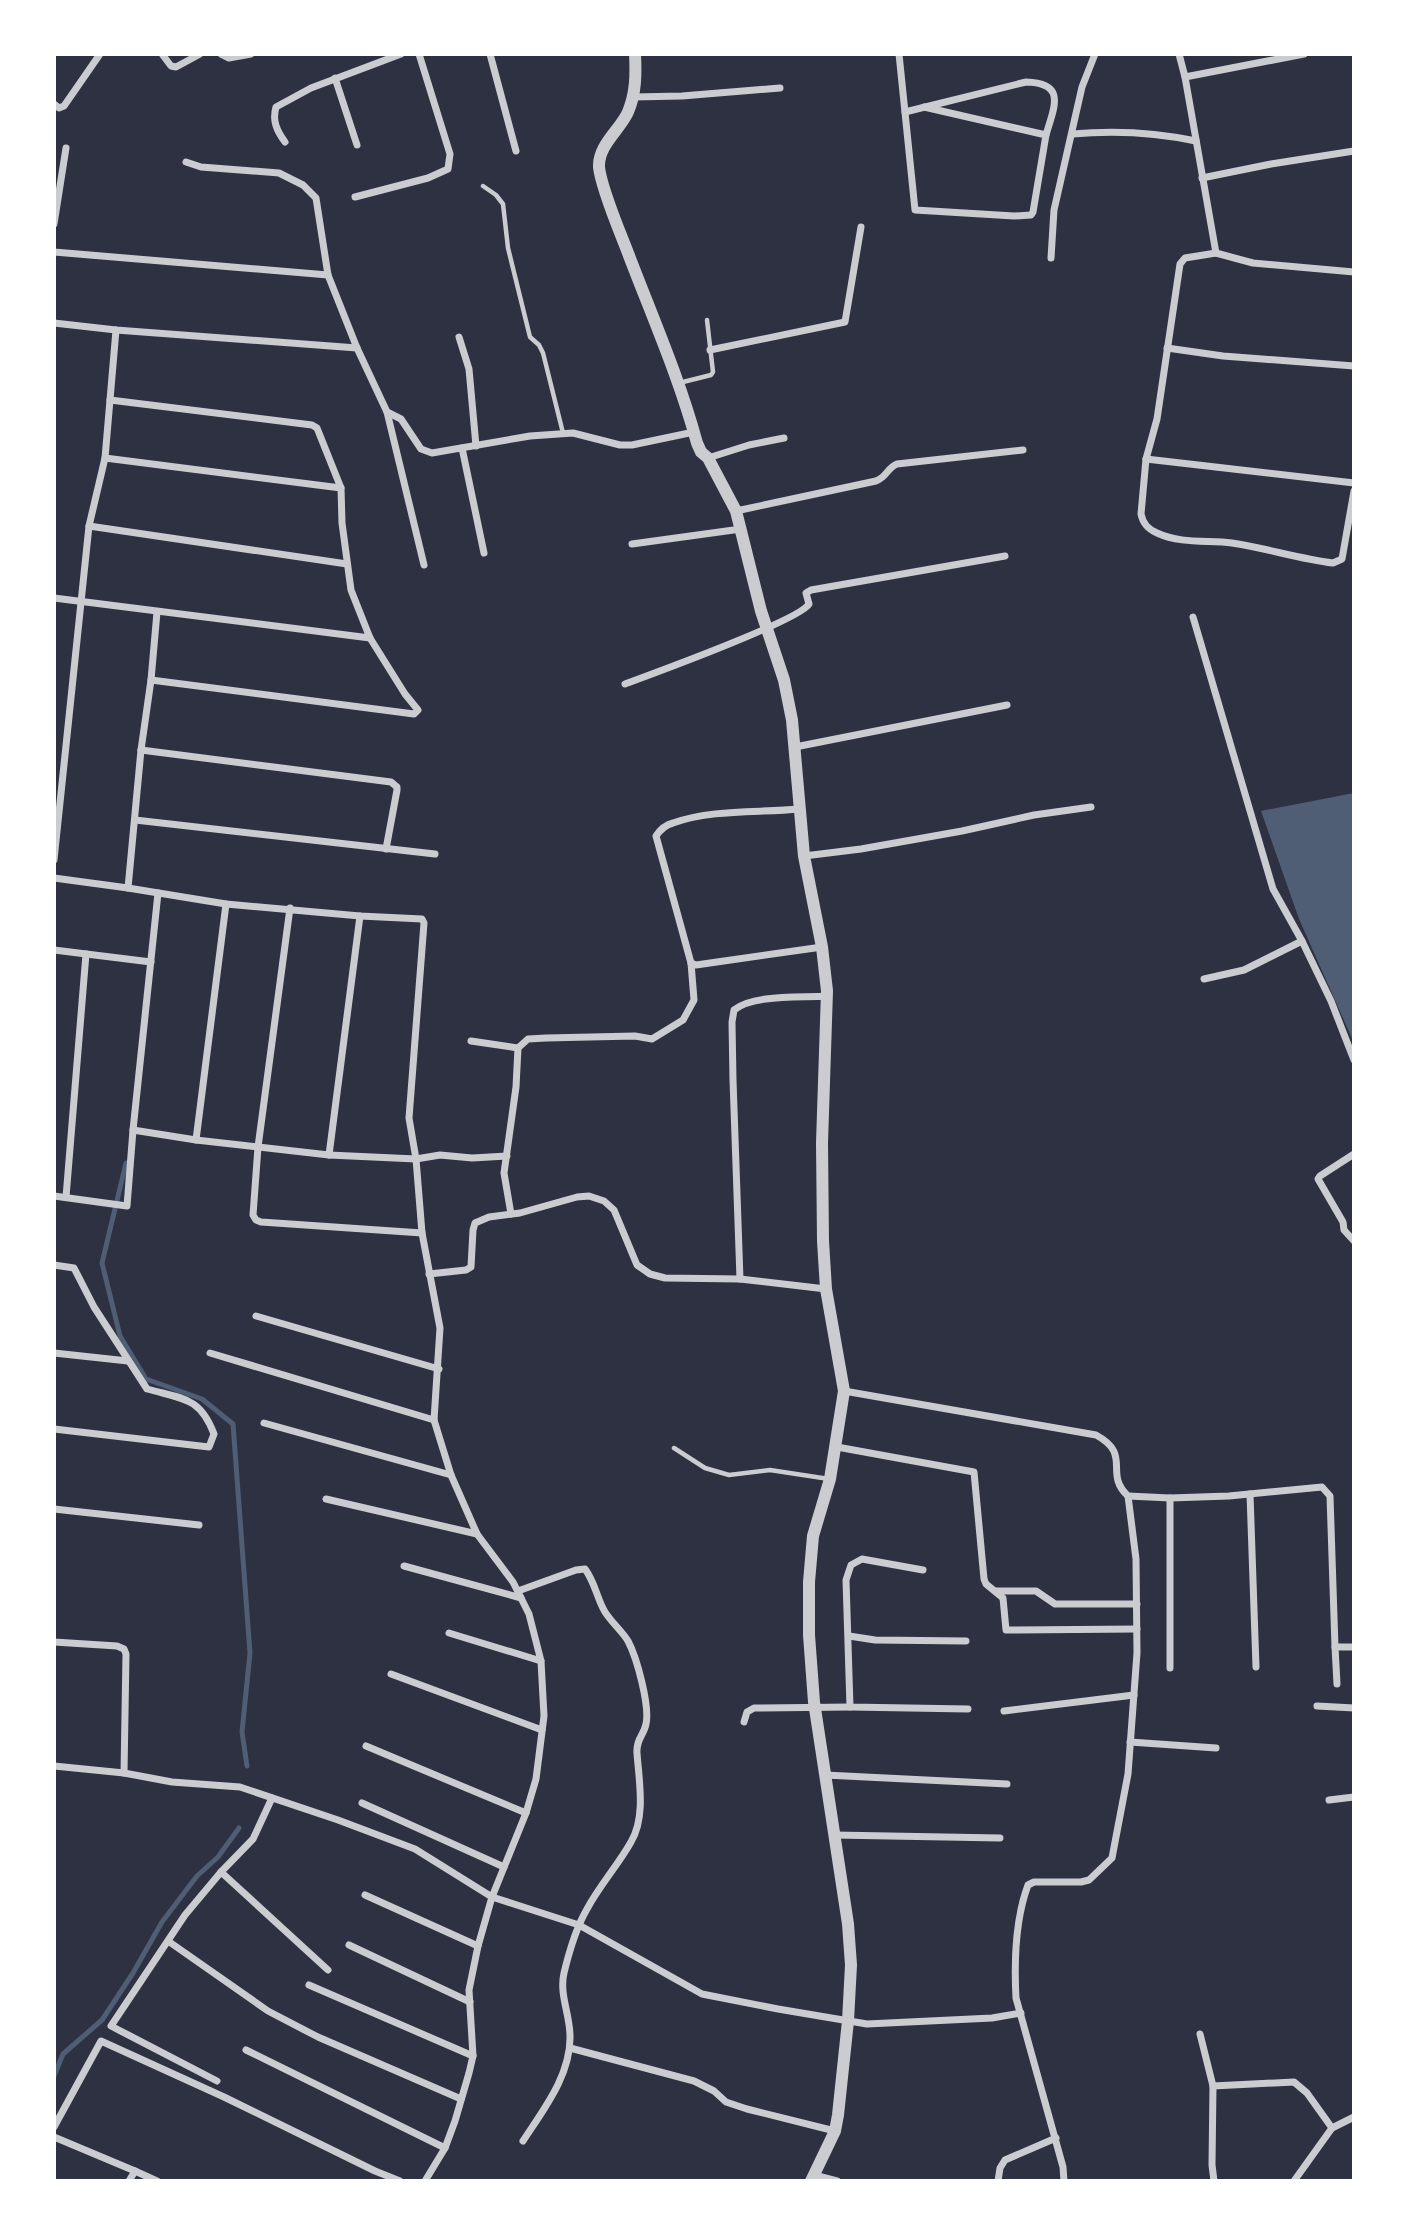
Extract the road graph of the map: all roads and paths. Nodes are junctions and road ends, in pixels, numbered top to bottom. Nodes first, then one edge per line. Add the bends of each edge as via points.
1 (100, 54) edge
2 (162, 54) edge
3 (200, 54) edge
4 (221, 54) edge
5 (251, 54) edge
6 (401, 54) edge
7 (419, 54) edge
8 (490, 54) edge
9 (635, 54) edge
10 (899, 54) edge
11 (1095, 54) edge
12 (1179, 54) edge
13 (1304, 54) edge
14 (1185, 77) junction
15 (335, 78) junction
16 (780, 88) dead end
17 (633, 97) junction
18 (54, 104) edge
19 (924, 107) junction
20 (905, 112) junction
21 (1072, 134) junction
22 (1046, 135) junction
23 (1196, 141) junction
24 (285, 142) dead end
25 (356, 145) dead end
26 (66, 148) dead end
27 (516, 151) dead end
28 (1354, 151) edge
29 (186, 162) dead end
30 (1202, 178) junction
31 (483, 186) dead end
32 (355, 197) dead end
33 (54, 224) edge
34 (861, 227) dead end
35 (54, 252) edge
36 (1216, 253) junction
37 (1051, 258) dead end
38 (1354, 272) edge
39 (328, 275) junction
40 (707, 320) dead end
41 (54, 323) edge
42 (116, 330) junction
43 (459, 337) dead end
44 (357, 348) junction
45 (1167, 348) junction
46 (710, 350) junction
47 (1354, 366) edge
48 (678, 383) junction
49 (110, 400) junction
50 (389, 413) junction
51 (694, 432) junction
52 (564, 434) junction
53 (784, 438) dead end
54 (476, 446) junction
55 (462, 448) junction
56 (1023, 450) dead end
57 (105, 458) junction
58 (708, 458) junction
59 (1146, 459) junction
60 (1354, 483) edge
61 (341, 488) junction
62 (1354, 491) edge
63 (736, 511) junction
64 (89, 526) junction
65 (742, 529) junction
66 (632, 544) dead end
67 (484, 553) dead end
68 (1004, 556) dead end
69 (347, 564) junction
70 (424, 565) dead end
71 (54, 598) edge
72 (81, 601) junction
73 (157, 612) junction
74 (1193, 617) dead end
75 (767, 628) junction
76 (370, 638) junction
77 (151, 680) junction
78 (625, 684) dead end
79 (1007, 705) dead end
80 (795, 747) junction
81 (141, 750) junction
82 (1091, 807) dead end
83 (799, 809) junction
84 (135, 820) junction
85 (386, 849) junction
86 (435, 854) dead end
87 (804, 856) junction
88 (54, 860) edge
89 (54, 878) edge
90 (128, 888) junction
91 (158, 893) junction
92 (226, 904) junction
93 (290, 908) junction
94 (360, 916) junction
95 (1302, 941) junction
96 (822, 947) junction
97 (54, 950) edge
98 (86, 954) junction
99 (150, 962) junction
100 (691, 963) junction
101 (1204, 979) dead end
102 (827, 996) junction
103 (471, 1041) dead end
104 (518, 1048) junction
105 (1354, 1060) edge
106 (133, 1130) junction
107 (196, 1140) junction
108 (258, 1147) junction
109 (329, 1154) junction
110 (1354, 1154) edge
111 (507, 1156) junction
112 (416, 1159) junction
113 (54, 1196) edge
114 (66, 1197) junction
115 (511, 1214) junction
116 (422, 1233) junction
117 (1354, 1241) edge
118 (54, 1265) edge
119 (429, 1274) junction
120 (740, 1279) junction
121 (826, 1289) junction
122 (256, 1316) dead end
123 (54, 1353) edge
124 (210, 1353) dead end
125 (128, 1362) junction
126 (439, 1369) junction
127 (844, 1391) junction
128 (434, 1420) junction
129 (264, 1423) dead end
130 (54, 1429) edge
131 (837, 1447) junction
132 (674, 1448) dead end
133 (451, 1475) junction
134 (830, 1479) junction
135 (1250, 1494) junction
136 (1128, 1496) junction
137 (1170, 1498) junction
138 (326, 1499) dead end
139 (54, 1510) edge
140 (198, 1525) dead end
141 (477, 1534) junction
142 (404, 1566) dead end
143 (923, 1570) dead end
144 (996, 1591) junction
145 (520, 1595) junction
146 (1137, 1604) junction
147 (1137, 1629) junction
148 (449, 1633) dead end
149 (849, 1636) junction
150 (966, 1641) dead end
151 (54, 1642) edge
152 (1335, 1647) junction
153 (1354, 1647) edge
154 (541, 1661) junction
155 (1256, 1667) dead end
156 (1170, 1668) dead end
157 (391, 1674) dead end
158 (1338, 1684) dead end
159 (1134, 1695) junction
160 (1317, 1706) dead end
161 (815, 1707) junction
162 (850, 1707) junction
163 (1354, 1708) edge
164 (968, 1709) dead end
165 (1004, 1711) dead end
166 (744, 1721) dead end
167 (542, 1730) junction
168 (1130, 1742) junction
169 (366, 1746) dead end
170 (1216, 1748) dead end
171 (54, 1766) edge
172 (124, 1773) junction
173 (825, 1775) junction
174 (1007, 1784) dead end
175 (1354, 1797) edge
176 (272, 1798) junction
177 (1329, 1800) dead end
178 (362, 1802) dead end
179 (526, 1813) junction
180 (834, 1835) junction
181 (1000, 1838) dead end
182 (504, 1867) junction
183 (221, 1872) junction
184 (365, 1895) dead end
185 (492, 1897) junction
186 (579, 1925) junction
187 (169, 1941) junction
188 (349, 1945) dead end
189 (478, 1946) junction
190 (328, 1970) dead end
191 (309, 1985) dead end
192 (470, 2002) junction
193 (1021, 2013) junction
194 (848, 2021) junction
195 (1200, 2034) dead end
196 (570, 2048) junction
197 (246, 2050) dead end
198 (473, 2056) junction
199 (217, 2081) dead end
200 (1213, 2086) junction
201 (461, 2099) junction
202 (1354, 2117) edge
203 (54, 2127) edge
204 (1332, 2127) junction
205 (835, 2131) junction
206 (54, 2137) edge
207 (1056, 2138) junction
208 (523, 2141) dead end
209 (445, 2148) junction
210 (135, 2171) junction
211 (812, 2178) edge
212 (129, 2181) edge
213 (156, 2181) edge
214 (400, 2181) edge
215 (425, 2181) edge
216 (837, 2181) edge
217 (998, 2181) edge
218 (1064, 2181) edge
219 (1214, 2181) edge
220 (1294, 2181) edge

1 - 18 street via 64,106
2 - 3 street via 176,67
4 - 5 street via 229,58
6 - 15 street
7 - 32 street via 450,154 448,169
8 - 27 street
9 - 17 street
10 - 20 street
11 - 21 street
12 - 14 street
13 - 14 street
14 - 23 street
15 - 24 street via 276,107 275,125
15 - 25 street
16 - 17 street
17 - 48 street via 628,113 600,153 599,167
19 - 20 street
19 - 22 street
19 - 22 street via 1042,82 1052,89 1056,101
20 - 22 street via 915,210 1031,215
21 - 23 street via 1159,133
21 - 37 street via 1054,210
23 - 30 street
26 - 33 street
28 - 30 street
29 - 39 street via 279,173 303,185 316,198
30 - 36 street
31 - 52 lane via 503,204 508,248 530,337 543,353
34 - 46 street via 845,322
35 - 39 street
36 - 38 street via 1253,262
36 - 45 street via 1185,258 1180,264
39 - 44 street
40 - 46 lane
41 - 42 street
42 - 44 street
42 - 49 street
43 - 54 street via 469,369
44 - 50 street
45 - 47 street
45 - 59 street
46 - 48 lane via 711,375
48 - 51 street
49 - 57 street
49 - 61 street via 312,425
50 - 55 street via 400,418 421,450 432,453
50 - 70 street
51 - 52 street via 632,446
51 - 58 street
52 - 54 street
53 - 58 street
54 - 55 street
55 - 67 street
56 - 63 street via 897,464 876,481
57 - 61 street
57 - 64 street
58 - 63 street
59 - 60 street
59 - 62 street via 1141,514 1148,528 1158,534 1234,543 1333,563 1342,559
61 - 69 street
63 - 65 street
64 - 69 street
64 - 72 street
65 - 66 street
65 - 75 street
68 - 75 street via 811,590 806,593 809,604 805,610
69 - 76 street via 351,590
71 - 72 street
72 - 73 street
72 - 88 street
73 - 76 street
73 - 77 street
74 - 95 street via 1273,889
75 - 78 street
75 - 80 street via 784,680
76 - 77 street via 418,708 414,715
77 - 81 street
79 - 80 street
80 - 83 street
81 - 84 street
81 - 85 street via 391,782 397,790
82 - 87 street
83 - 87 street
83 - 100 street via 708,816 672,823 656,836
84 - 85 street
84 - 90 street
85 - 86 street
87 - 96 street
89 - 90 street
90 - 91 street
91 - 92 street
91 - 99 street
92 - 93 street
92 - 107 street
93 - 94 street
93 - 108 street
94 - 109 street
94 - 112 street via 422,919 424,923 410,1118
95 - 101 street via 1244,970
95 - 105 street
96 - 100 street
96 - 102 street
97 - 98 street
98 - 99 street
98 - 114 street
99 - 106 street
100 - 104 street via 694,1000 683,1020 652,1038 528,1039
102 - 120 street via 752,1000 734,1010
102 - 121 street via 822,1143
103 - 104 street
104 - 111 street
106 - 107 street
106 - 114 street via 127,1206
107 - 108 street
108 - 109 street
108 - 116 street via 252,1203 256,1220
109 - 112 street
110 - 117 street via 1318,1179
111 - 112 street
111 - 115 street via 504,1173
112 - 116 street
113 - 114 street
115 - 119 street via 475,1223 467,1270
115 - 120 street via 589,1196 614,1210 642,1270 665,1278
116 - 119 street
118 - 125 street via 74,1268
119 - 126 street via 440,1328
120 - 121 street
121 - 127 street
122 - 126 street
123 - 125 street
124 - 128 street
125 - 130 street via 147,1389 194,1402 214,1434 209,1447
126 - 128 street
127 - 131 street
127 - 136 street via 1096,1435 1113,1446 1118,1482
128 - 133 street
129 - 133 street
131 - 134 street
131 - 144 street via 974,1472 984,1579
132 - 134 lane via 705,1468 729,1475 771,1470
133 - 141 street
134 - 161 street via 813,1536 809,1582
135 - 137 street
135 - 152 street via 1314,1487 1330,1496
135 - 155 street
136 - 137 street
136 - 146 street
137 - 156 street
138 - 141 street
139 - 140 street
141 - 145 street
142 - 145 street
143 - 149 street via 863,1559 851,1565 846,1580
144 - 146 street via 1036,1591 1055,1604
144 - 147 street via 1003,1598 1006,1630
145 - 154 street
145 - 186 street via 585,1569 640,1668 646,1724 637,1747 640,1800 636,1829
146 - 147 street
147 - 159 street
148 - 154 street
149 - 150 street
149 - 162 street
151 - 172 street via 117,1646 125,1651
152 - 153 street
152 - 158 street
154 - 167 street
157 - 167 street
159 - 165 street
159 - 168 street
160 - 163 street
161 - 162 street
161 - 166 street via 754,1708
161 - 173 street
162 - 164 street
167 - 179 street
168 - 170 street
168 - 193 street via 1112,1858 1089,1880 1034,1882 1026,1887 1014,1973
169 - 179 street
171 - 172 street
172 - 176 street via 240,1787
173 - 174 street
173 - 180 street
175 - 177 street
176 - 183 street via 253,1839
176 - 185 street via 415,1849
178 - 182 street
179 - 182 street
180 - 181 street
180 - 194 street via 848,1923
182 - 185 street
183 - 187 street via 184,1915
183 - 190 street
184 - 189 street
185 - 186 street
185 - 189 street
186 - 194 street via 702,1994
186 - 196 street via 562,1984
187 - 199 street via 111,2026
187 - 201 street via 268,2011
188 - 192 street
189 - 192 street
191 - 198 street
192 - 198 street
193 - 194 street via 867,2024
193 - 207 street
194 - 205 street
195 - 200 street
196 - 205 street via 694,2081 737,2106
196 - 208 street via 550,2101
197 - 209 street
198 - 201 street
200 - 204 street via 1294,2082
200 - 219 street
201 - 209 street
202 - 204 street
203 - 214 street via 101,2041
204 - 220 street
205 - 211 street
206 - 210 street
207 - 217 street via 1004,2160
207 - 218 street
209 - 215 street
210 - 212 street
210 - 213 street
211 - 216 street

